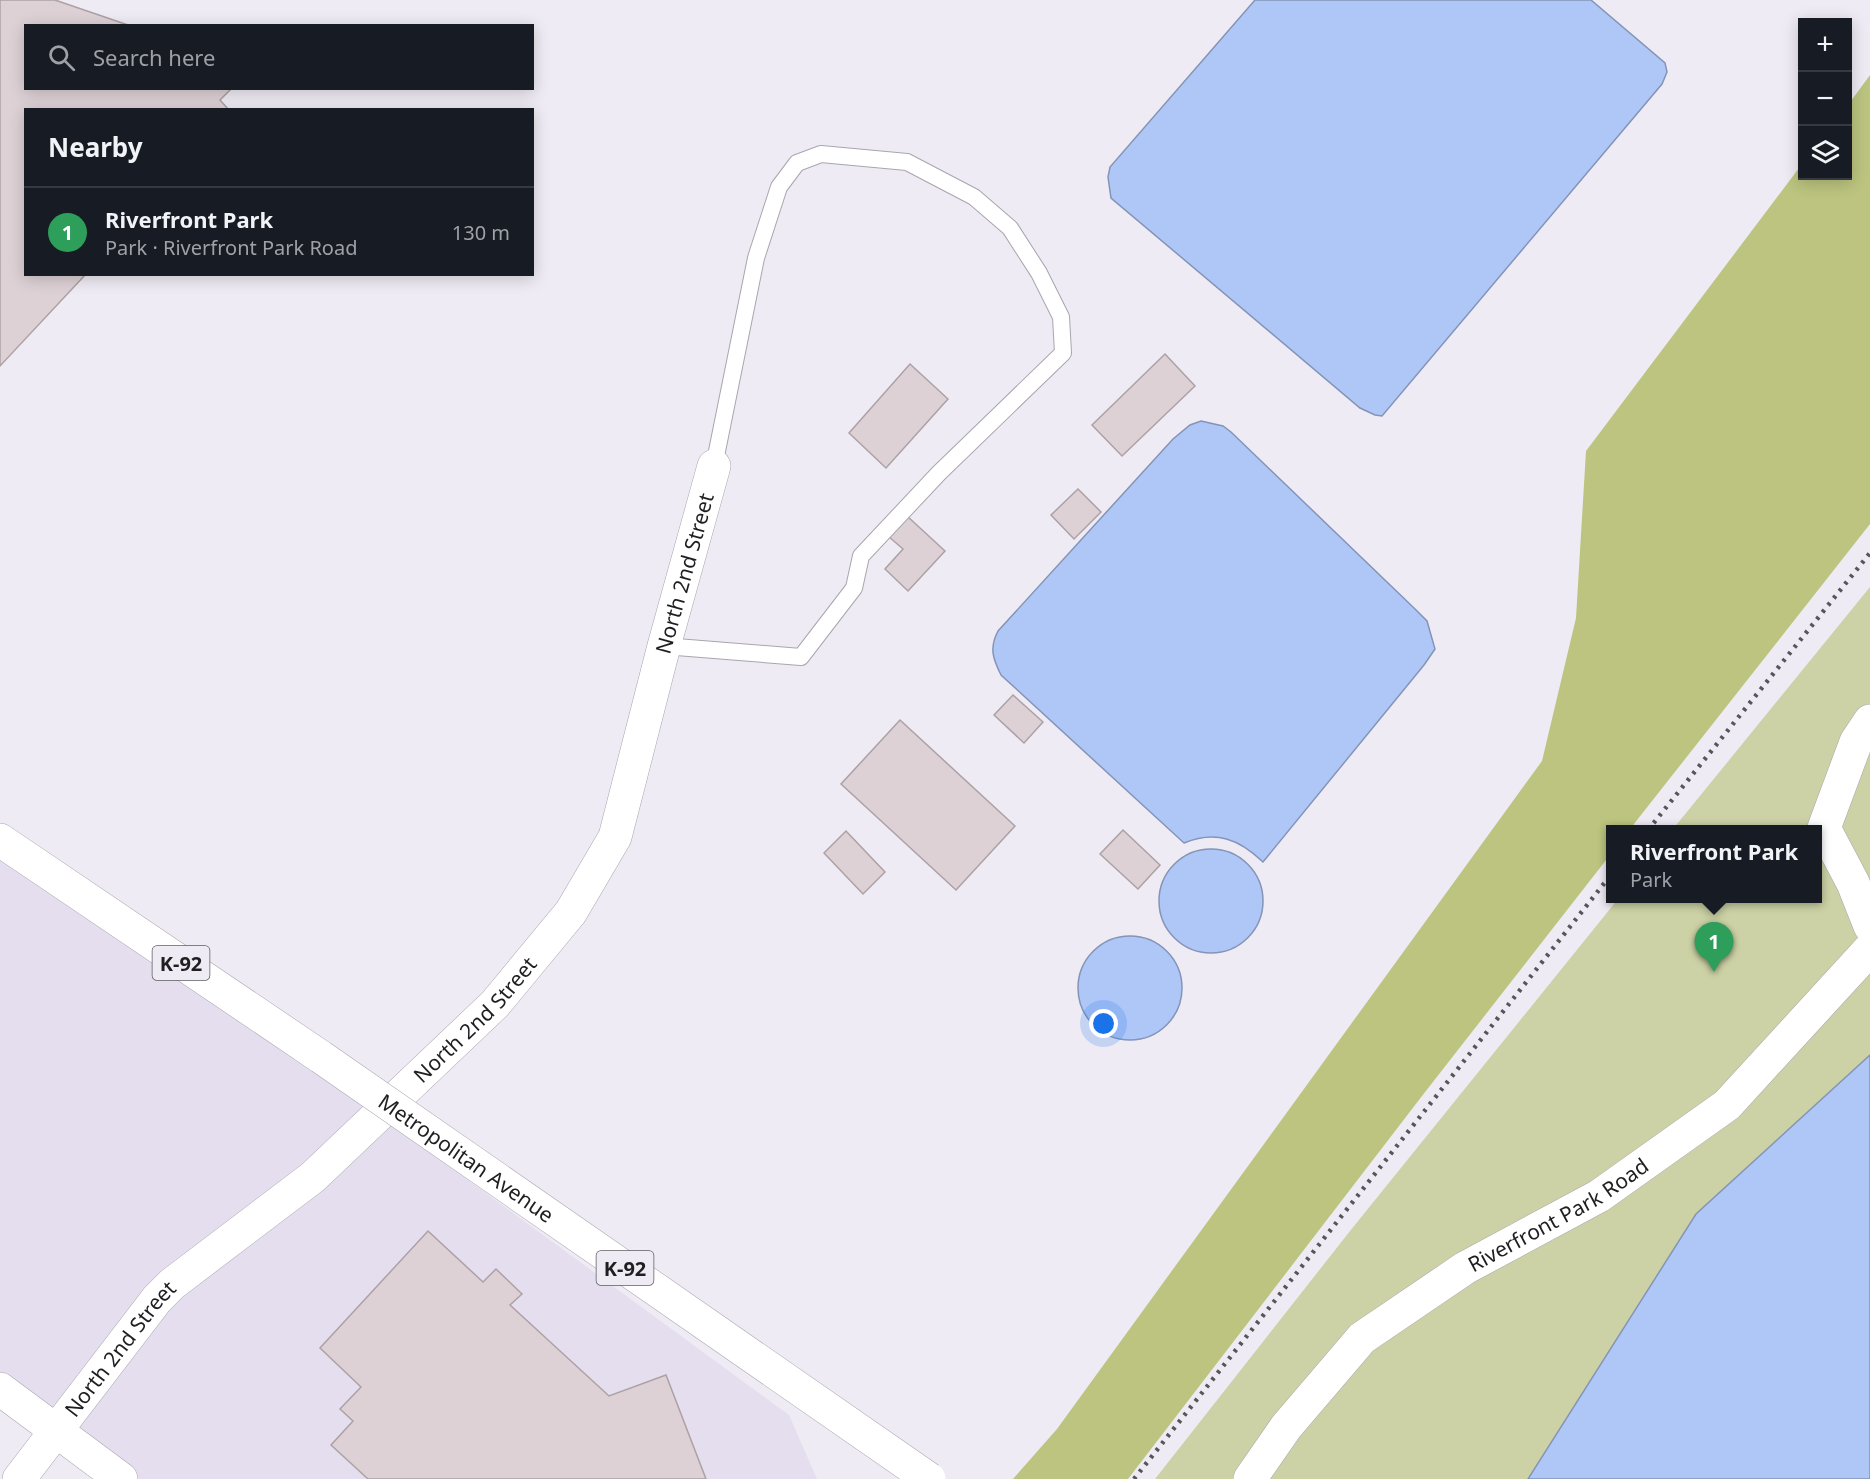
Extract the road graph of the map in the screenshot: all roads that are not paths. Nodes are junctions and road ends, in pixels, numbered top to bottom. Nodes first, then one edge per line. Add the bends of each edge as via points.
1 (714, 466) joint
2 (664, 646) junction
3 (1870, 721) edge
4 (0, 840) edge
5 (1870, 926) edge
6 (1870, 949) edge
7 (0, 1389) edge
8 (56, 1430) junction
9 (19, 1479) edge
10 (121, 1479) edge
11 (929, 1479) edge
12 (1250, 1479) edge

1 - 2 street, North 2nd Street
1 - 2 lane via 756,258 779,187 797,163 821,154 908,162 974,198 1010,228 1061,317 1063,352 861,556 854,588 801,657
2 - 8 street, North 2nd Street via 615,837 571,912 495,1004 313,1177 157,1299
3 - 5 street via 1856,742 1824,828
4 - 11 street, Metropolitan Avenue / K-92, bridge via 321,1057
6 - 12 street, Riverfront Park Road via 1727,1105 1599,1196 1465,1268 1362,1338 1286,1427
7 - 8 street
8 - 9 street, North 2nd Street
8 - 10 street

